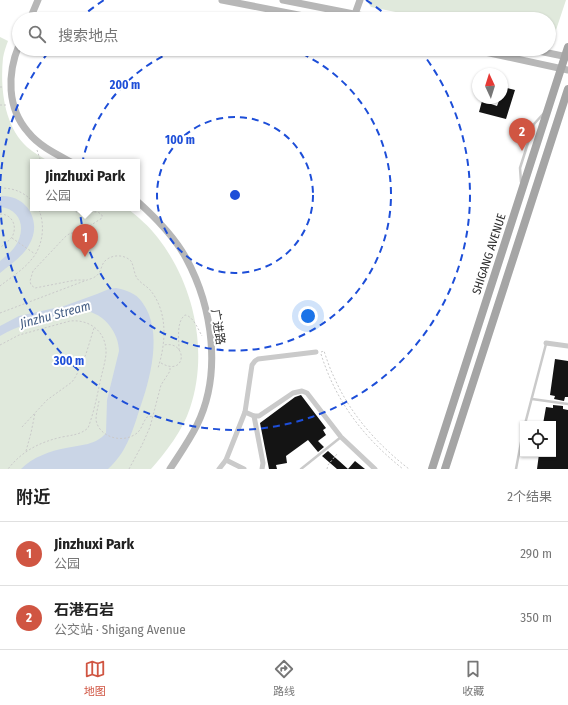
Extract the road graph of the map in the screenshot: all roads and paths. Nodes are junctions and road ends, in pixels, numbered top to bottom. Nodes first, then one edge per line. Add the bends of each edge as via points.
1 (38, 0) edge
2 (222, 0) edge
3 (283, 0) edge
4 (360, 0) edge
5 (33, 12) edge
6 (283, 12) edge
7 (345, 12) edge
8 (356, 12) edge
9 (568, 47) edge
10 (556, 55) edge
11 (16, 56) edge
12 (506, 56) edge
13 (566, 57) edge
14 (564, 69) edge
15 (4, 87) dead end
16 (0, 88) edge
17 (568, 89) edge
18 (7, 105) dead end
19 (0, 106) edge
20 (37, 150) dead end
21 (40, 159) edge
22 (66, 159) edge
23 (0, 188) edge
24 (30, 200) edge
25 (140, 204) edge
26 (39, 211) edge
27 (76, 211) edge
28 (95, 211) edge
29 (95, 211) edge
30 (0, 214) edge
31 (12, 237) junction
32 (0, 248) edge
33 (35, 254) junction
34 (87, 280) junction
35 (0, 286) edge
36 (0, 313) edge
37 (94, 327) junction
38 (202, 336) dead end
39 (546, 343) joint
40 (0, 345) edge
41 (164, 346) junction
42 (568, 346) edge
43 (179, 350) junction
44 (316, 352) dead end
45 (160, 362) junction
46 (170, 367) junction
47 (158, 368) dead end
48 (532, 399) junction
49 (99, 401) dead end
50 (568, 404) edge
51 (94, 409) junction
52 (98, 410) junction
53 (35, 412) junction
54 (245, 412) junction
55 (153, 416) junction
56 (254, 416) junction
57 (526, 421) edge
58 (22, 427) dead end
59 (341, 437) junction
60 (520, 448) edge
61 (25, 452) junction
62 (337, 454) dead end
63 (226, 460) junction
64 (8, 469) edge
65 (128, 469) edge
66 (170, 469) edge
67 (219, 469) edge
68 (244, 469) edge
69 (262, 469) edge
70 (301, 469) edge
71 (327, 469) edge
72 (375, 469) edge
73 (403, 469) edge
74 (409, 469) edge
75 (432, 469) edge
76 (445, 469) edge
77 (516, 469) edge

1 - 5 street
2 - 6 street
3 - 7 street
4 - 8 street
9 - 13 main road, SHIGANG AVENUE
10 - 13 street
11 - 22 street via 10,84 18,117 28,132 41,144
12 - 14 street
13 - 14 main road, SHIGANG AVENUE
14 - 75 main road, SHIGANG AVENUE via 548,108
15 - 16 path
17 - 76 main road, SHIGANG AVENUE
18 - 19 path
20 - 21 path
23 - 24 path via 20,192
25 - 66 street, 广进路 via 170,234 186,258 206,311 210,335 210,380 205,402 197,425
26 - 33 path via 43,231
27 - 28 path via 84,215
29 - 34 path via 100,212 102,218 85,229 65,237 33,271 30,280 35,288
30 - 31 path via 6,214 14,222
31 - 32 path
31 - 33 path
33 - 35 path via 28,264
34 - 36 path
34 - 41 path via 96,276 108,259 127,257 134,266 137,279 152,291 160,307
37 - 40 path via 79,320 70,321 19,335
37 - 51 path via 104,340 106,354
37 - 53 path via 86,354 72,382
38 - 43 path via 191,318 185,315 179,327
39 - 42 street
39 - 48 lane
41 - 43 path via 173,344
41 - 45 path
43 - 46 path via 182,358 180,362
44 - 54 street via 254,361
45 - 46 path
45 - 47 path
46 - 55 path via 161,385
48 - 50 lane
48 - 57 lane
49 - 52 path
51 - 52 path
51 - 61 path via 88,428 84,432 45,441
52 - 55 path via 96,421 102,432 117,439 134,435 140,431 147,417
53 - 58 path
53 - 61 path
54 - 56 street
54 - 63 street
55 - 65 path via 142,445
56 - 59 street via 264,414 293,393 302,391 307,393
56 - 69 street
59 - 70 lane
59 - 72 street
60 - 77 lane
61 - 64 path
62 - 71 path
63 - 67 street
63 - 68 street
73 - 74 path via 372,441 346,409 330,380 320,352 324,351 336,382 353,411 374,437

